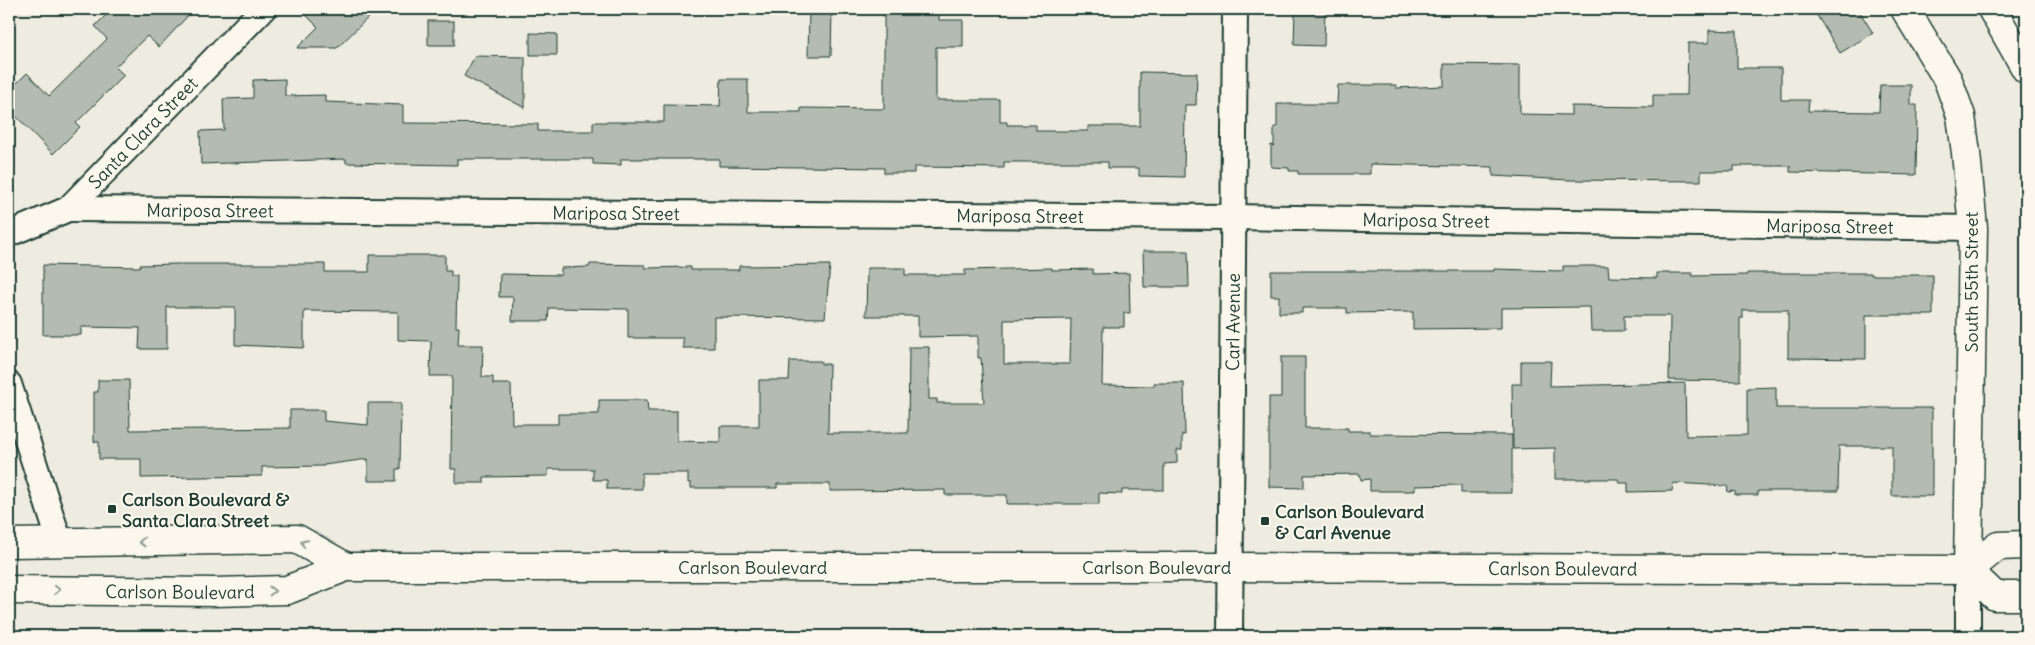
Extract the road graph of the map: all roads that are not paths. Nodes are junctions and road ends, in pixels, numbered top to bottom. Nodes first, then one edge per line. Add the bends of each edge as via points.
1 (264, 9) edge
2 (1235, 9) edge
3 (1905, 9) edge
4 (1992, 9) edge
5 (2026, 69) edge
6 (68, 209) junction
7 (1232, 217) junction
8 (1972, 228) junction
9 (9, 234) edge
10 (9, 384) edge
11 (9, 543) edge
12 (60, 543) junction
13 (2026, 545) edge
14 (346, 566) junction
15 (1231, 567) junction
16 (1968, 570) junction
17 (9, 590) edge
18 (2026, 596) edge
19 (1230, 636) edge
20 (1968, 636) edge

1 - 6 street, Santa Clara Street
2 - 7 street, Carl Avenue
3 - 8 main road, South 55th Street via 1948,80 1961,116
4 - 5 main road
6 - 7 street, Mariposa Street
6 - 9 street, Santa Clara Street
7 - 8 street, Mariposa Street
7 - 15 street, Carl Avenue
8 - 16 main road, South 55th Street
10 - 12 street
11 - 12 main road, Carlson Boulevard
14 -> 12 main road, Carlson Boulevard via 297,539
13 - 16 main road via 1998,546
14 - 15 main road, Carlson Boulevard
17 -> 14 main road, Carlson Boulevard via 287,590
15 - 16 main road, Carlson Boulevard
15 - 19 street, Carl Avenue
16 - 18 main road via 1995,596
16 - 20 street

